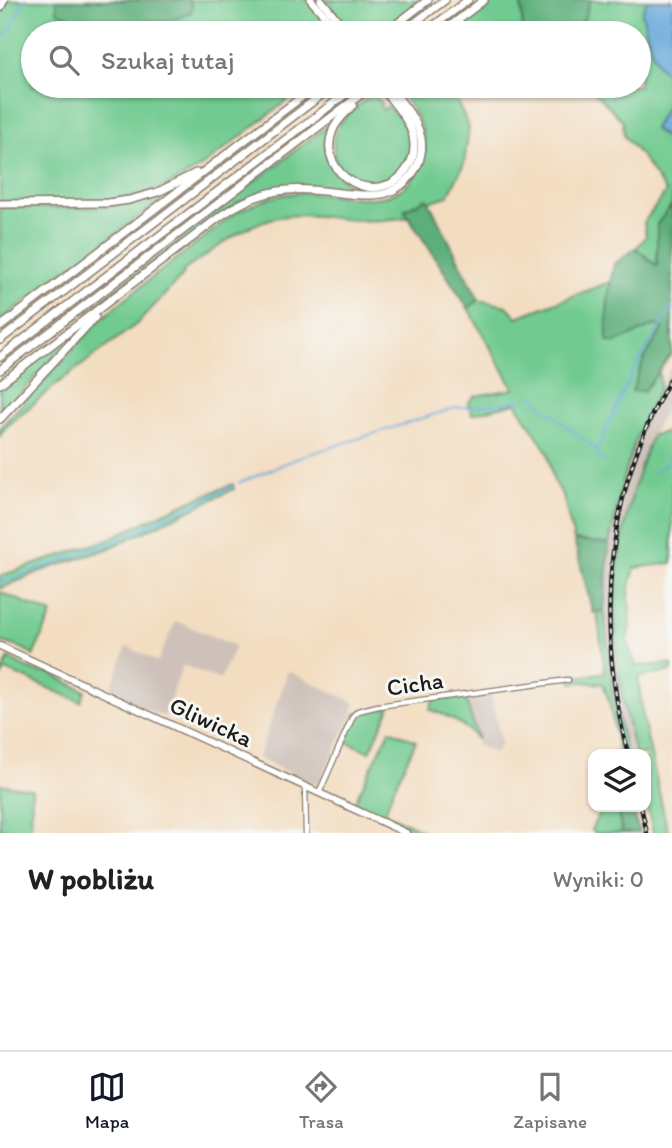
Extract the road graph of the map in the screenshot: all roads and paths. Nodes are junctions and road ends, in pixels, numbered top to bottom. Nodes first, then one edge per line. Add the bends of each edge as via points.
1 (4, 0) edge
2 (311, 0) edge
3 (321, 0) edge
4 (428, 0) edge
5 (445, 0) edge
6 (468, 0) edge
7 (484, 0) edge
8 (0, 8) edge
9 (329, 21) edge
10 (338, 21) edge
11 (400, 21) edge
12 (417, 21) edge
13 (440, 21) edge
14 (457, 21) edge
15 (300, 98) edge
16 (316, 98) edge
17 (340, 98) edge
18 (356, 98) edge
19 (360, 98) edge
20 (394, 98) edge
21 (395, 98) edge
22 (224, 156) junction
23 (0, 204) edge
24 (118, 296) junction
25 (0, 327) edge
26 (0, 340) edge
27 (34, 344) junction
28 (0, 357) edge
29 (0, 370) edge
30 (0, 376) edge
31 (0, 384) edge
32 (0, 419) edge
33 (0, 646) edge
34 (568, 680) dead end
35 (305, 787) junction
36 (318, 793) junction
37 (306, 833) edge
38 (406, 833) edge

1 - 8 highway
2 - 9 highway
3 - 10 highway
4 - 11 highway
5 - 12 highway
6 - 13 highway
7 - 14 highway
15 - 22 highway
16 - 26 highway
17 - 28 highway
18 - 27 highway
19 - 20 highway via 337,122 330,143 332,158 345,178 370,188 398,179 414,152 414,138
21 - 24 highway via 414,121 422,144 417,167 401,186 373,195 296,189 251,199 224,214
22 - 23 highway via 137,199
22 - 25 highway
24 - 31 highway
24 - 32 highway
27 - 29 highway
27 - 30 highway
33 - 35 main road, Gliwicka
34 - 36 street, Cicha via 358,711
35 - 36 main road, Gliwicka
35 - 37 street
36 - 38 main road, Gliwicka

